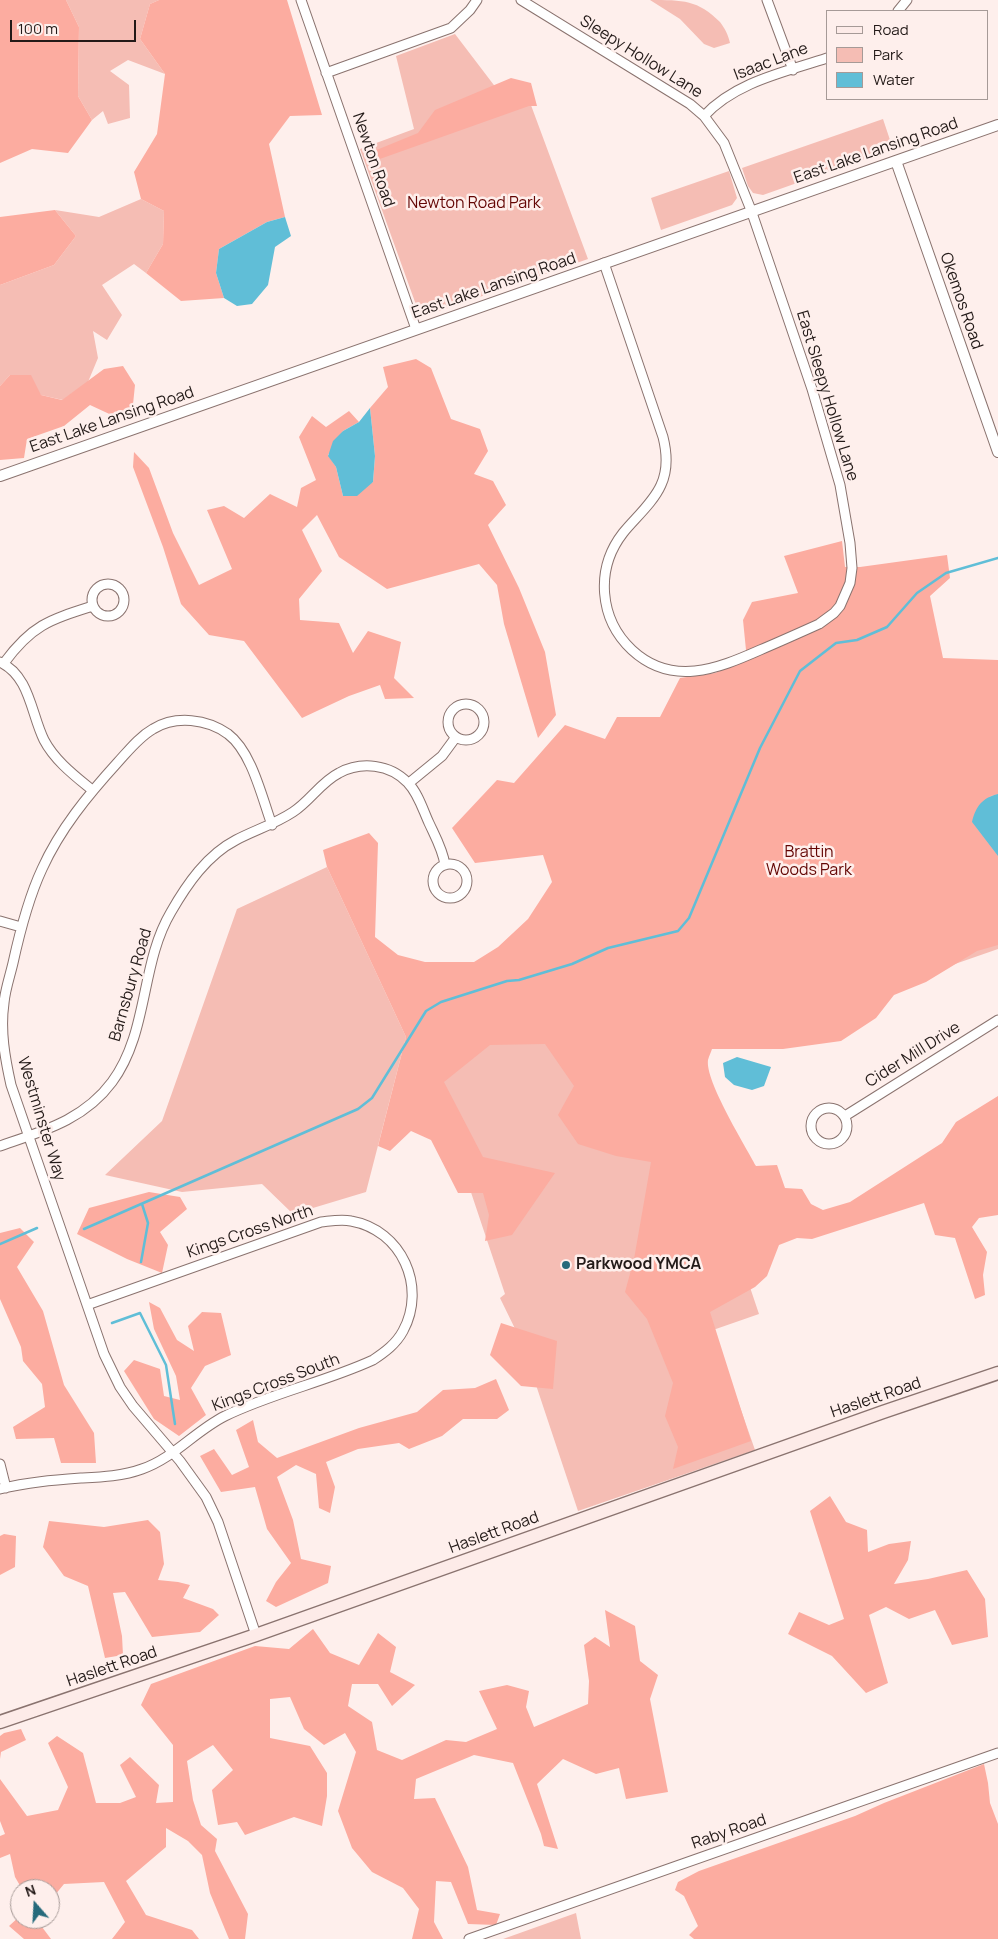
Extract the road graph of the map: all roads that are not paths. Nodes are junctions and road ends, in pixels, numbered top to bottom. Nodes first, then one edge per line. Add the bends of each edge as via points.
1 (301, 0) edge
2 (477, 0) edge
3 (521, 0) edge
4 (767, 0) edge
5 (907, 0) edge
6 (899, 10) edge
7 (826, 58) edge
8 (793, 70) junction
9 (326, 73) junction
10 (704, 116) junction
11 (998, 125) edge
12 (896, 160) junction
13 (751, 210) junction
14 (604, 263) junction
15 (416, 330) junction
16 (998, 452) edge
17 (0, 476) edge
18 (93, 606) dead end
19 (2, 663) edge
20 (456, 737) junction
21 (409, 783) junction
22 (92, 790) junction
23 (272, 825) junction
24 (445, 865) dead end
25 (0, 921) edge
26 (21, 927) junction
27 (998, 1020) edge
28 (845, 1116) junction
29 (28, 1136) junction
30 (0, 1146) edge
31 (408, 1269) joint
32 (87, 1305) junction
33 (998, 1373) edge
34 (172, 1453) junction
35 (0, 1464) edge
36 (3, 1489) edge
37 (256, 1635) junction
38 (0, 1722) edge
39 (998, 1754) edge
40 (469, 1939) edge

1 - 9 street, Newton Road
2 - 9 street via 451,28
3 - 10 street, Sleepy Hollow Lane via 673,93
4 - 8 street
5 - 6 street
7 - 8 street, Isaac Lane
8 - 10 street, Isaac Lane via 739,90
9 - 15 street, Newton Road
10 - 13 street, Sleepy Hollow Lane via 724,143
11 - 12 street, East Lake Lansing Road
12 - 13 street, East Lake Lansing Road
12 - 16 street, Okemos Road
13 - 14 street, East Lake Lansing Road
13 - 14 street, East Sleepy Hollow Lane via 812,389 840,485 852,568 847,594 834,614 743,658 706,670 684,672 663,668 639,656 620,637 610,619 605,600 606,570 616,542 661,485 666,453
14 - 15 street, East Lake Lansing Road
15 - 17 street, East Lake Lansing Road
18 - 19 street via 40,626 22,640
19 - 22 street via 15,672 23,684 41,733 52,752
20 - 20 street via 472,739 481,732 483,716 476,707 463,704 449,715 448,728
20 - 21 street via 442,756
21 - 23 street, Barnsbury Road via 382,768 352,767 327,781 295,811
21 - 24 street via 442,851
22 - 23 street, Westminster Way via 154,728 172,721 194,720 229,735 241,747
22 - 26 street, Westminster Way via 52,847 40,871
23 - 29 street, Barnsbury Road via 235,840 215,854 198,871 170,913 151,958 131,1046 112,1082 78,1114 58,1126
25 - 26 street
26 - 29 street, Westminster Way via 4,1003 2,1035 11,1085
27 - 28 street, Cider Mill Drive
28 - 28 street via 836,1108 818,1111 811,1127 815,1138 826,1144 837,1142 847,1128
29 - 30 street, Barnsbury Road
29 - 32 street, Westminster Way
31 - 32 street, Kings Cross North via 396,1248 379,1232 359,1223 336,1220 321,1222
31 - 34 street, Kings Cross South via 412,1307 403,1331 386,1352 359,1366 231,1414 207,1426
32 - 34 street, Westminster Way via 120,1388
33 - 37 main road, Haslett Road
34 - 36 street, Kings Cross South via 142,1470 120,1475 56,1480
34 - 37 street, Westminster Way via 191,1474 218,1522
35 - 36 street
37 - 38 main road, Haslett Road
39 - 40 street, Raby Road

